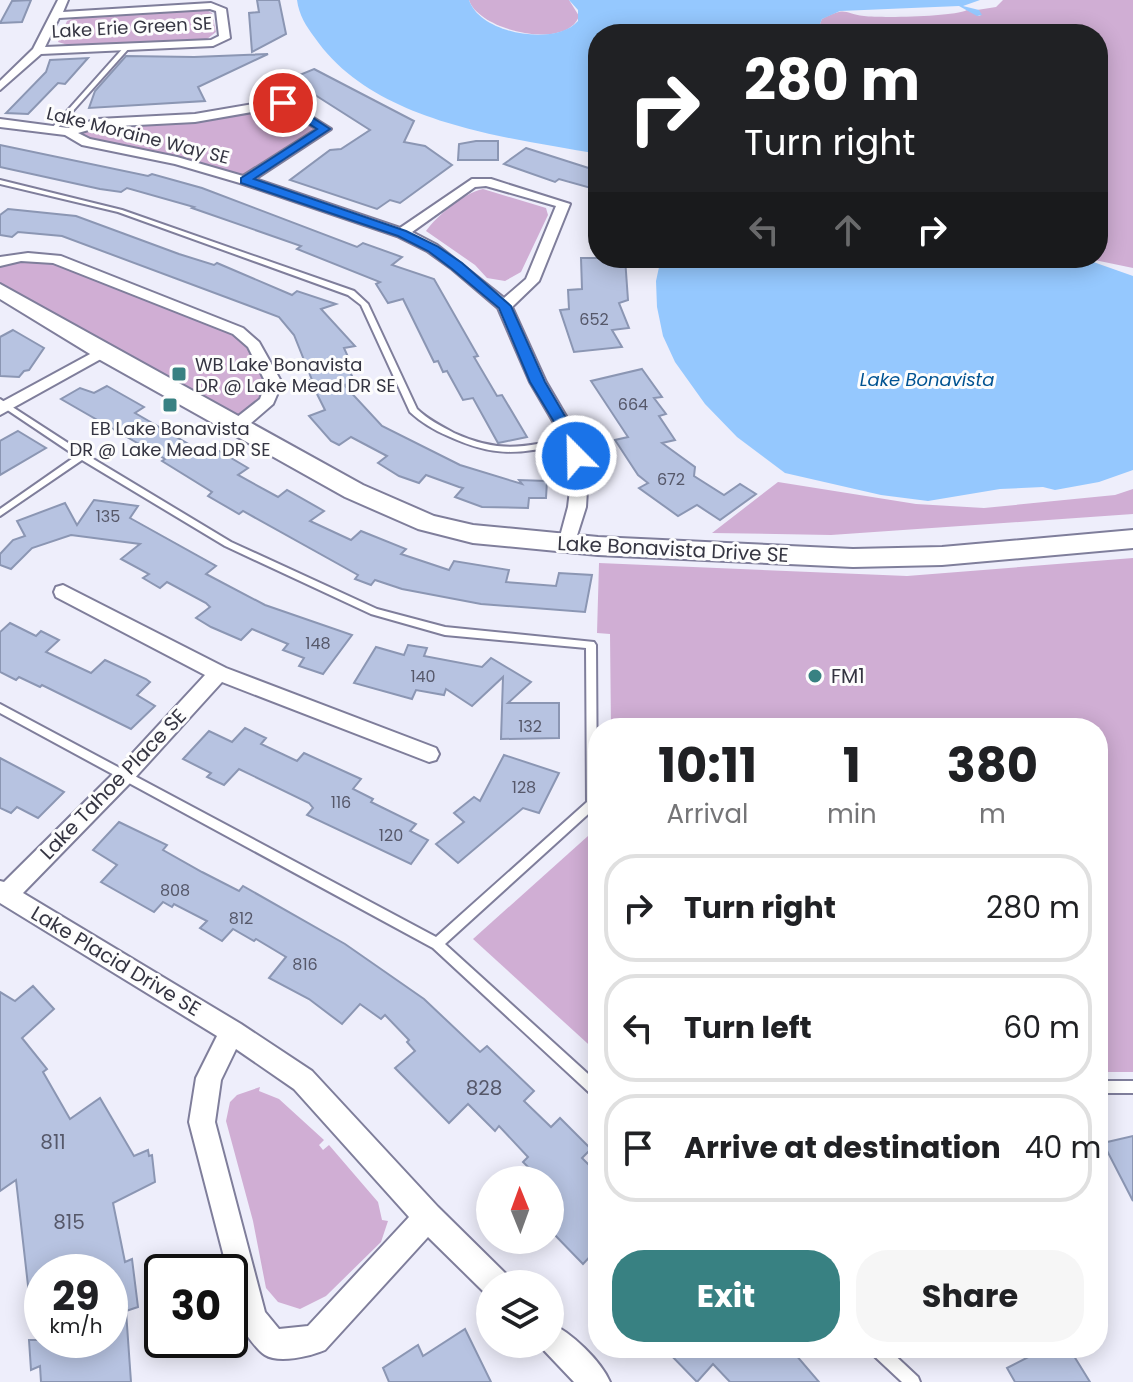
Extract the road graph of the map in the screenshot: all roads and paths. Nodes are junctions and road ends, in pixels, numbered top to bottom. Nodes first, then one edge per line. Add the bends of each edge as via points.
1 (63, 0) edge
2 (138, 5) edge
3 (57, 15) junction
4 (127, 47) junction
5 (38, 51) junction
6 (0, 87) edge
7 (0, 123) edge
8 (60, 131) junction
9 (245, 180) junction
10 (0, 182) edge
11 (402, 233) junction
12 (0, 262) edge
13 (0, 290) edge
14 (504, 306) junction
15 (103, 352) junction
16 (2, 406) edge
17 (238, 425) junction
18 (572, 440) junction
19 (82, 456) junction
20 (0, 513) edge
21 (1133, 539) edge
22 (567, 544) junction
23 (63, 592) dead end
24 (219, 673) junction
25 (0, 708) edge
26 (591, 718) edge
27 (429, 754) dead end
28 (125, 775) junction
29 (588, 808) edge
30 (3, 893) edge
31 (437, 944) junction
32 (232, 1032) junction
33 (588, 1083) edge
34 (1108, 1087) edge
35 (1133, 1087) edge
36 (428, 1217) junction
37 (482, 1270) edge
38 (564, 1352) edge
39 (887, 1358) edge
40 (595, 1382) edge
41 (913, 1382) edge

1 - 3 street
2 - 3 street, Lake Erie Green SE
2 - 4 street, Lake Erie Green SE via 221,9 225,38
3 - 5 street
4 - 5 street, Lake Erie Green SE
4 - 8 lane
5 - 6 street
7 - 8 street, Lake Moraine Way SE
8 - 9 street, Lake Moraine Way SE
8 - 9 street via 283,103 325,129
9 - 11 street, Lake Moraine Way SE
10 - 18 lane via 120,211 351,293 364,304 413,410 471,444 517,451
11 - 14 street, Lake Moraine Way SE via 445,257
11 - 14 street via 472,183 486,182 563,204 532,281
12 - 17 street via 56,259 238,331 254,345 274,383 267,401
13 - 15 street, Lake Bonavista Drive SE
14 - 18 street, Lake Moraine Way SE via 538,382
15 - 16 street
15 - 17 street, Lake Bonavista Drive SE
16 - 19 lane
17 - 22 street, Lake Bonavista Drive SE via 354,491 427,523 485,536
18 - 22 street, Lake Moraine Way SE via 580,473
19 - 20 lane
19 - 26 lane via 228,544 374,612 445,631 591,645
21 - 22 street, Lake Bonavista Drive SE via 897,558
23 - 24 street
24 - 27 street
24 - 28 street, Lake Tahoe Place SE
25 - 28 lane
28 - 30 street, Lake Tahoe Place SE
28 - 31 lane
29 - 31 lane
30 - 32 street, Lake Placid Drive SE
31 - 33 lane
32 - 36 street, Lake Placid Drive SE via 303,1080
32 - 36 street via 209,1078 202,1122 253,1320 273,1344 315,1340
34 - 35 lane
36 - 37 street, Lake Placid Drive SE
38 - 40 street
39 - 41 lane

